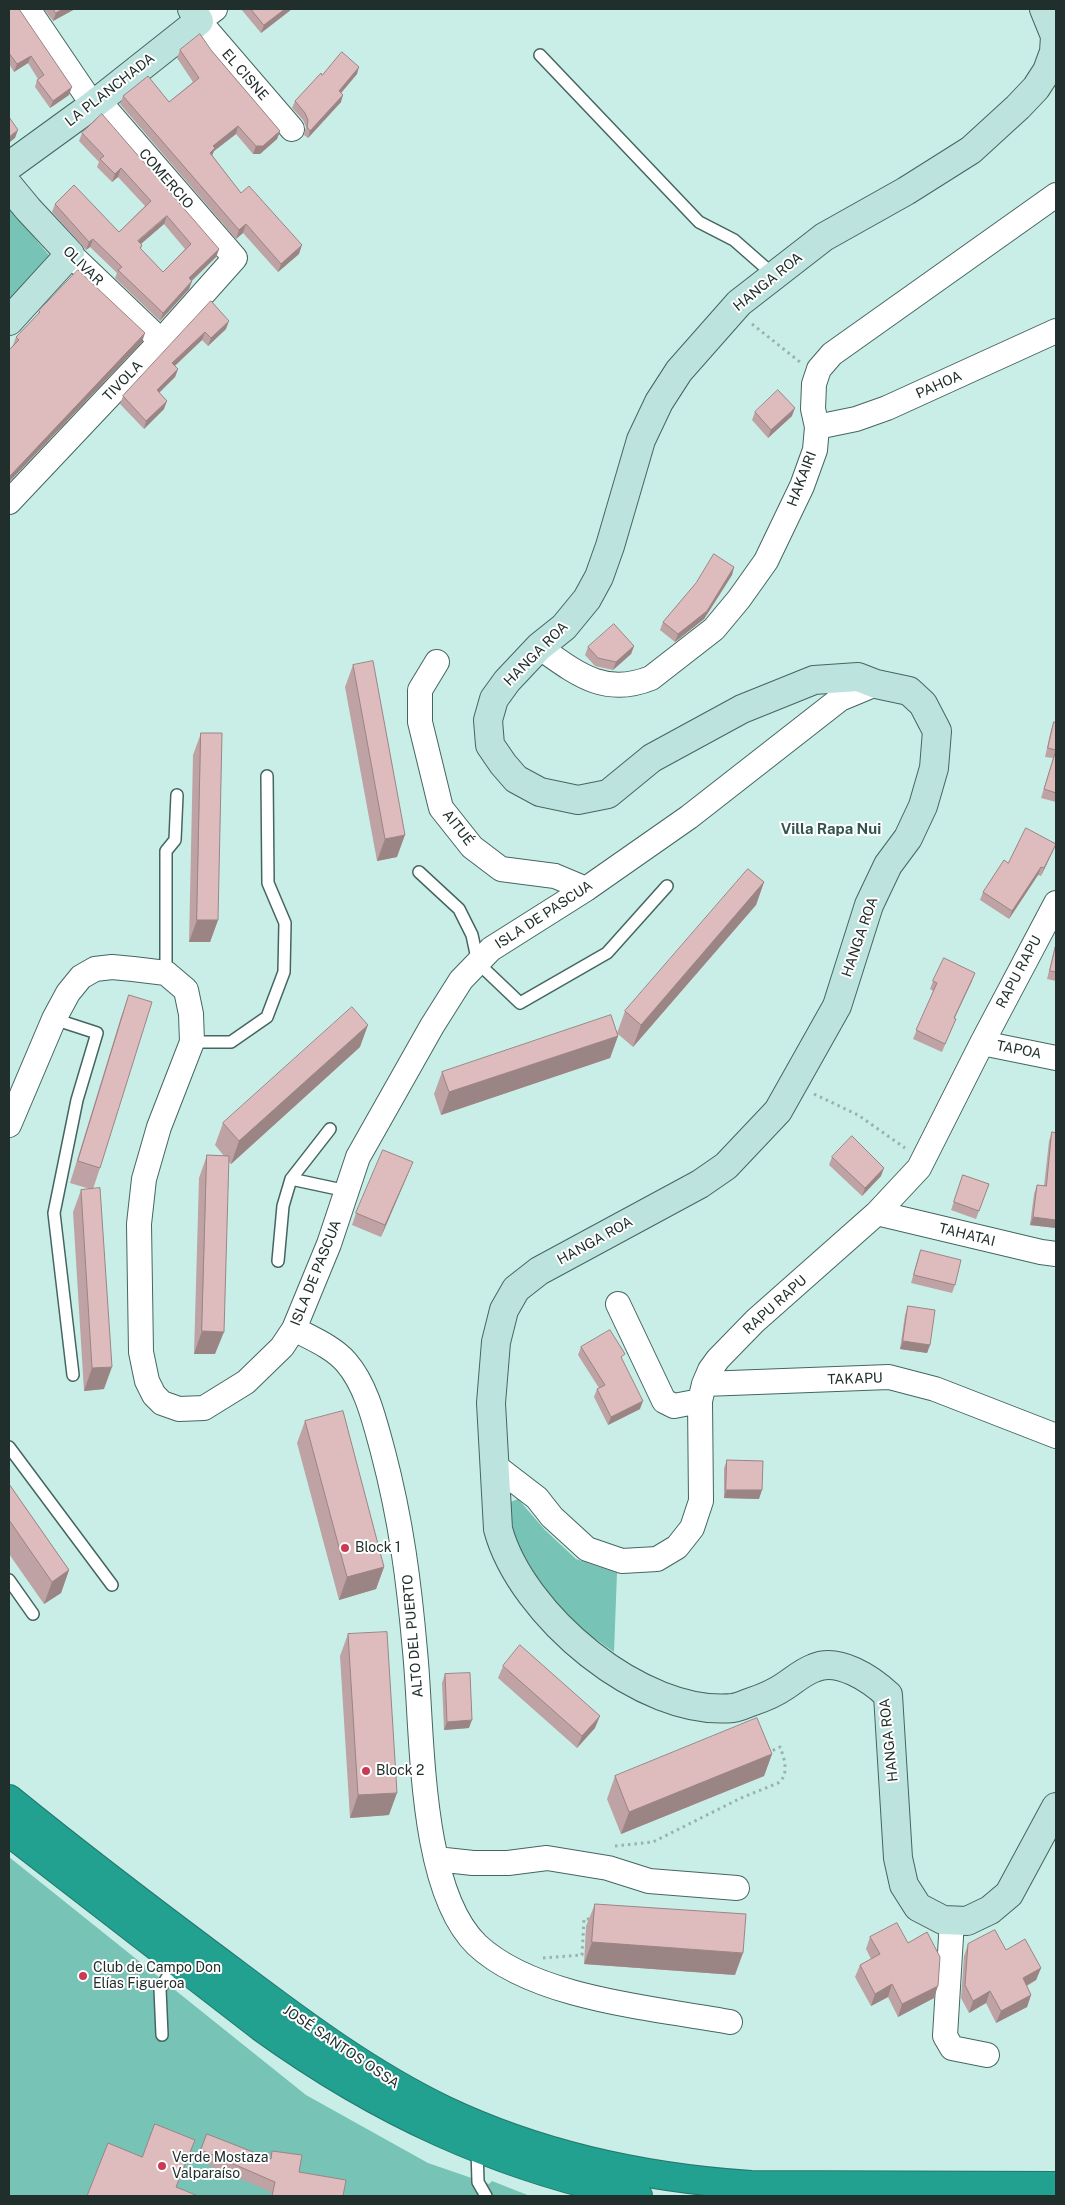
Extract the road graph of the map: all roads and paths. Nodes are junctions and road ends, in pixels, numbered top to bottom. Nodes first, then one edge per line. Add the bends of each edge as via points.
1 (28, 9) edge
2 (1044, 9) edge
3 (202, 13) edge
4 (540, 54) dead end
5 (95, 102) junction
6 (292, 129) dead end
7 (9, 166) edge
8 (9, 186) edge
9 (1056, 195) edge
10 (70, 254) junction
11 (235, 258) joint
12 (775, 276) junction
13 (734, 309) junction
14 (9, 321) edge
15 (1056, 332) edge
16 (161, 341) junction
17 (816, 376) junction
18 (818, 427) junction
19 (9, 502) edge
20 (539, 647) junction
21 (437, 662) dead end
22 (876, 684) junction
23 (267, 776) dead end
24 (177, 795) dead end
25 (420, 872) dead end
26 (666, 886) dead end
27 (586, 889) junction
28 (1053, 914) edge
29 (478, 963) junction
30 (166, 973) junction
31 (54, 1019) junction
32 (192, 1042) junction
33 (982, 1042) junction
34 (1056, 1058) edge
35 (794, 1084) junction
36 (9, 1125) edge
37 (330, 1128) dead end
38 (922, 1160) junction
39 (291, 1179) junction
40 (347, 1191) junction
41 (878, 1213) junction
42 (1056, 1254) edge
43 (278, 1261) dead end
44 (618, 1304) dead end
45 (294, 1329) junction
46 (73, 1375) dead end
47 (702, 1393) junction
48 (1056, 1436) edge
49 (9, 1447) edge
50 (494, 1465) junction
51 (9, 1580) edge
52 (112, 1585) dead end
53 (33, 1614) dead end
54 (766, 1745) edge
55 (9, 1799) edge
56 (1056, 1807) edge
57 (9, 1832) edge
58 (436, 1859) junction
59 (608, 1868) junction
60 (737, 1888) dead end
61 (594, 1919) edge
62 (952, 1920) junction
63 (177, 1962) junction
64 (532, 1978) junction
65 (730, 2022) dead end
66 (162, 2035) dead end
67 (987, 2055) dead end
68 (478, 2149) junction
69 (1056, 2186) edge
70 (579, 2190) edge
71 (486, 2196) edge
72 (638, 2196) edge

1 - 5 street, COMERCIO
2 - 12 street, HANGA ROA via 1055,36 1054,52 1036,88 1018,107 971,150 824,237
3 - 5 street, LA PLANCHADA
3 - 6 street, EL CISNE
4 - 12 lane via 699,222 734,240
5 - 7 street, LA PLANCHADA
5 - 11 street, COMERCIO
8 - 10 street, OLIVAR
9 - 17 street, HAKAIRI via 832,354
10 - 14 street
10 - 16 street, OLIVAR
11 - 16 street, TIVOLA
12 - 13 street, HANGA ROA
13 - 17 path
13 - 20 street, HANGA ROA via 679,371 659,402 641,440 599,578 570,620
15 - 18 street, PAHOA via 887,408
16 - 19 street, TIVOLA
17 - 18 street, HAKAIRI via 813,403
18 - 20 street, HAKAIRI via 815,450 802,486 766,561 714,629 676,660 640,683 617,686 595,683
20 - 22 street, HANGA ROA via 494,699 488,720 490,745 516,778 540,792 578,800 608,794 652,758 742,709 814,680 858,677
21 - 27 street, AITUÉ via 420,690 420,722 441,808 472,847 501,869 555,876
22 - 27 street, ISLA DE PASCUA via 840,699 689,817
22 - 35 street, HANGA ROA via 909,691 924,704 938,731 934,768 923,806 908,838 888,865 869,905 837,1006
23 - 32 lane via 268,883 285,923 284,972 267,1017 231,1042
24 - 30 lane via 175,840 166,851
25 - 29 lane via 459,909 472,935
26 - 29 lane via 607,953 520,1003
27 - 29 street, ISLA DE PASCUA via 491,949
28 - 33 street, RAPU RAPU
29 - 40 street, ISLA DE PASCUA via 462,980 375,1124 358,1157
30 - 31 street via 112,967 95,969 81,977
30 - 32 street, ISLA DE PASCUA via 186,990
31 - 36 street
31 - 46 lane via 98,1033 77,1100 54,1213
32 - 45 street, ISLA DE PASCUA via 159,1127 144,1179 139,1224 141,1352 147,1381 162,1402 179,1409 204,1408 246,1382 282,1347
33 - 34 street, TAPOA
33 - 38 street, RAPU RAPU
35 - 38 path via 858,1115
35 - 50 street, HANGA ROA via 778,1111 726,1166 700,1184 539,1271 516,1289 504,1310 496,1342 491,1403
37 - 39 lane
38 - 41 street, RAPU RAPU via 919,1168
39 - 40 lane
39 - 43 lane via 283,1206
40 - 45 street, ISLA DE PASCUA
41 - 42 street, TAHATAI
41 - 47 street, RAPU RAPU via 718,1359
44 - 47 street, TAKAPU via 664,1401 674,1406
45 - 58 street, ALTO DEL PUERTO via 331,1350 345,1361 352,1372 370,1410 392,1488 403,1536 429,1820
47 - 48 street, TAKAPU via 888,1377 935,1389
47 - 50 street, RAPU RAPU via 701,1501 692,1528 678,1547 657,1559 622,1561 587,1549 552,1517 537,1498
49 - 52 lane
50 - 62 street, HANGA ROA via 498,1529 515,1569 534,1598 571,1638 622,1677 662,1698 700,1707 734,1708 766,1697 815,1667 854,1670 876,1683 888,1695 898,1858 904,1885 918,1907 943,1920
51 - 53 lane
54 - 59 path via 769,1752 780,1747 785,1765 782,1780 653,1842 609,1846
55 - 69 highway, JOSÉ SANTOS OSSA via 203,1950 357,2062 445,2110 492,2130 587,2161 709,2182 751,2185
56 - 62 street, HANGA ROA via 1009,1894 990,1910 967,1921
57 - 63 highway, JOSÉ SANTOS OSSA
58 - 59 street via 508,1863 547,1858
58 - 64 street, ALTO DEL PUERTO via 442,1886 460,1922 476,1944
59 - 60 street via 649,1882
61 - 64 path via 584,1919 582,1955 534,1958
62 - 67 street via 946,2036 952,2048
63 - 66 lane via 160,1989
63 - 68 highway, JOSÉ SANTOS OSSA via 261,2027 337,2079 410,2119
64 - 65 street, ALTO DEL PUERTO via 568,1992
68 - 70 highway, JOSÉ SANTOS OSSA
68 - 71 lane via 478,2182
70 - 72 highway, JOSÉ SANTOS OSSA

